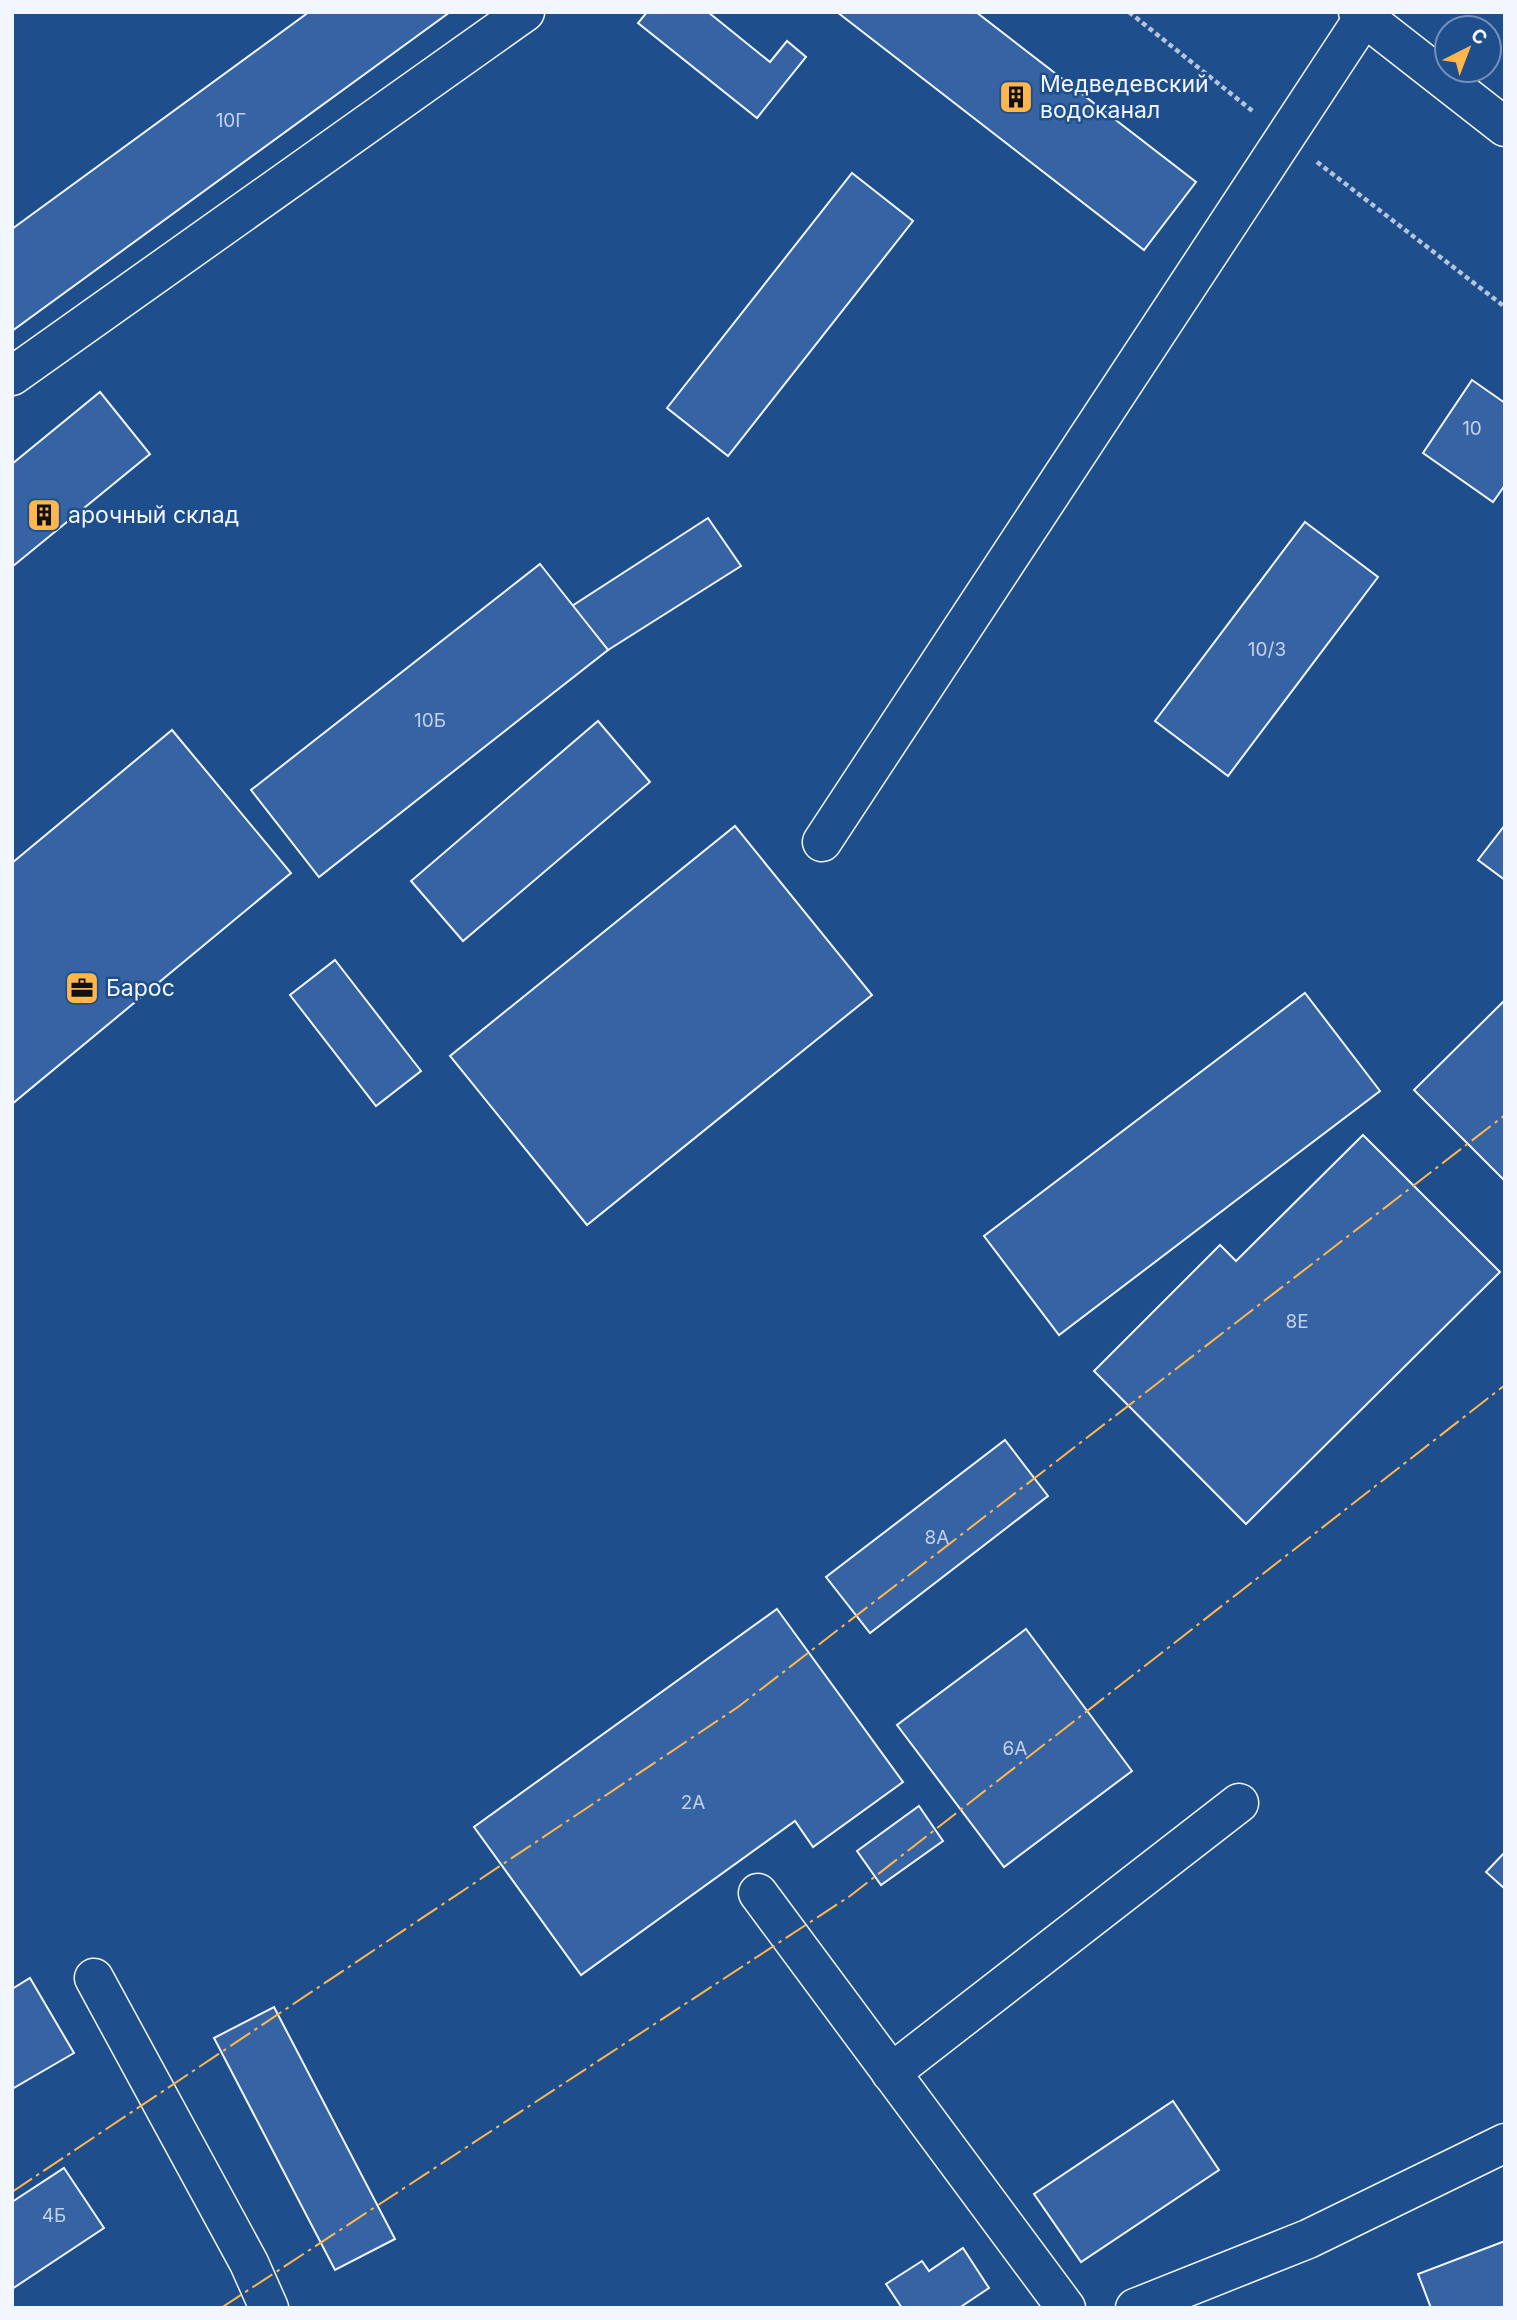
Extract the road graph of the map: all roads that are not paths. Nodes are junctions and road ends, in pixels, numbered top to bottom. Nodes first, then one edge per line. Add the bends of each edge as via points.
1 (525, 12) edge
2 (1361, 15) edge
3 (1505, 127) edge
4 (12, 376) edge
5 (822, 842) dead end
6 (1239, 1803) dead end
7 (758, 1893) dead end
8 (94, 1979) dead end
9 (891, 2073) junction
10 (1505, 2143) edge
11 (269, 2308) edge
12 (1066, 2308) edge
13 (1135, 2308) edge

1 - 4 street
2 - 3 street
2 - 5 street
6 - 9 street
7 - 9 street
8 - 11 street
9 - 12 street
10 - 13 street via 1308,2239

